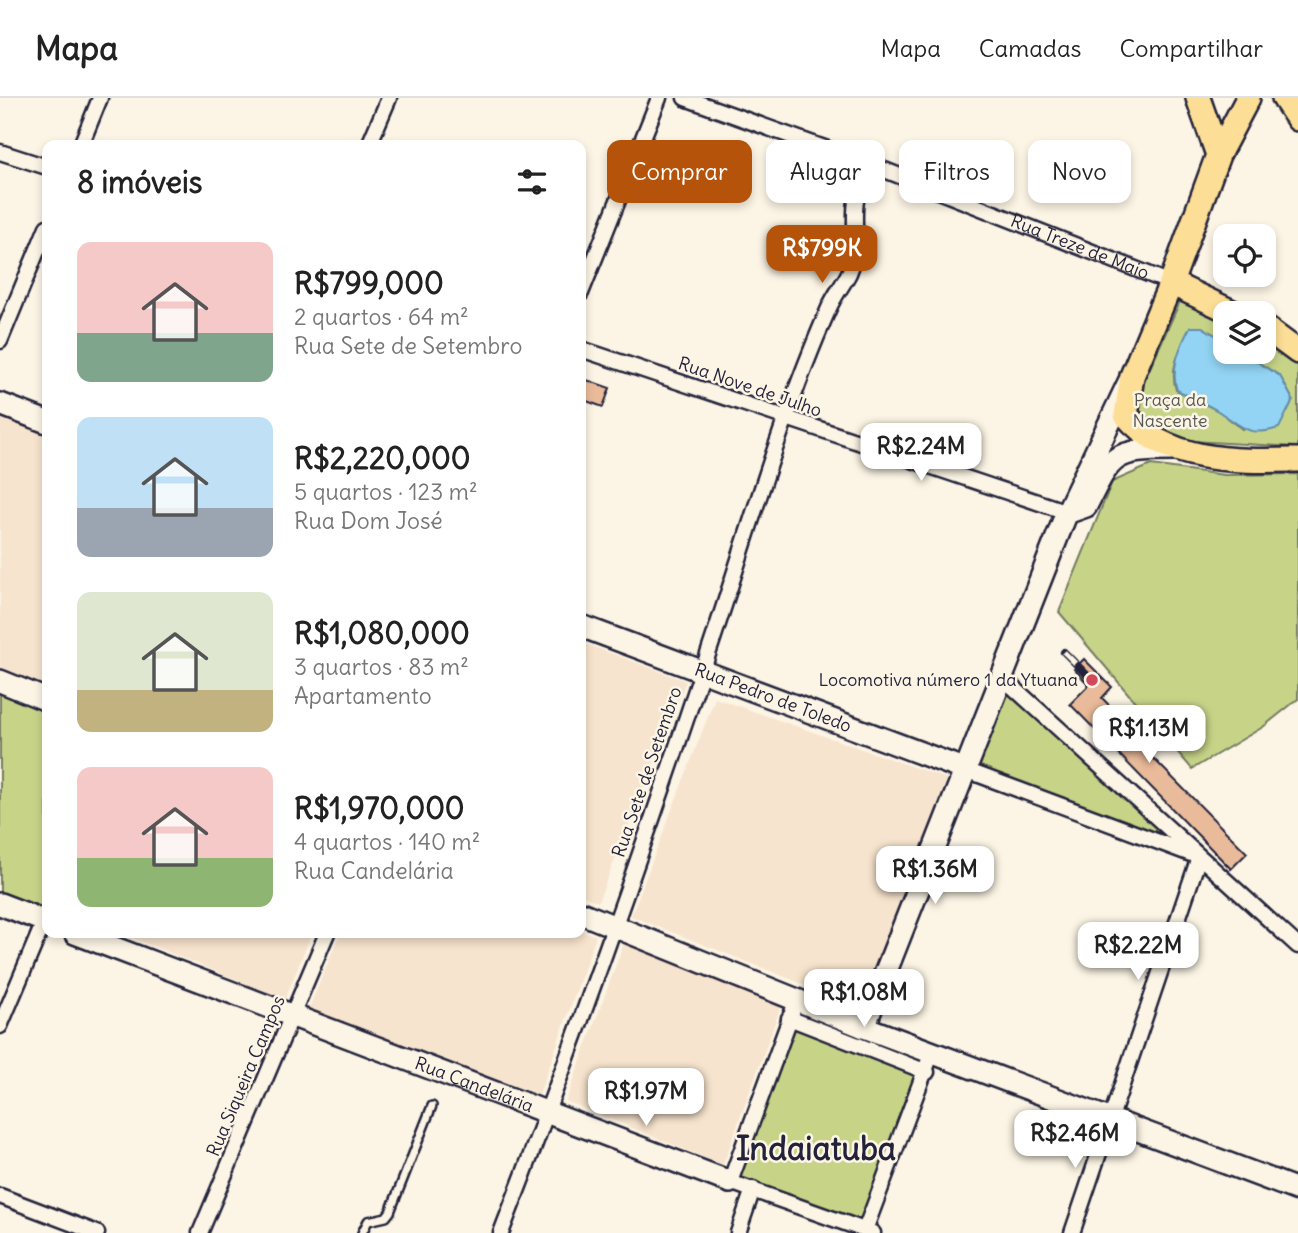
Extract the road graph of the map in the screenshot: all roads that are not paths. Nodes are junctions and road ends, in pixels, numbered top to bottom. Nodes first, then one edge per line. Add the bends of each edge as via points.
1 (100, 98) edge
2 (389, 98) edge
3 (659, 98) edge
4 (685, 98) edge
5 (1198, 98) edge
6 (1248, 98) edge
7 (1284, 98) edge
8 (1298, 119) edge
9 (83, 140) edge
10 (371, 140) edge
11 (802, 140) edge
12 (0, 152) edge
13 (1218, 155) junction
14 (42, 165) edge
15 (885, 170) edge
16 (855, 203) edge
17 (42, 239) edge
18 (586, 280) edge
19 (1171, 283) junction
20 (1213, 303) edge
21 (1276, 336) edge
22 (0, 341) edge
23 (586, 351) edge
24 (1298, 352) edge
25 (1132, 376) junction
26 (0, 404) edge
27 (42, 420) edge
28 (786, 420) junction
29 (1174, 450) junction
30 (1298, 460) edge
31 (1067, 512) junction
32 (586, 628) edge
33 (702, 671) junction
34 (1002, 677) junction
35 (0, 681) edge
36 (42, 698) edge
37 (966, 770) junction
38 (1199, 857) junction
39 (0, 904) edge
40 (586, 915) edge
41 (42, 918) edge
42 (614, 927) junction
43 (42, 928) edge
44 (88, 938) edge
45 (325, 938) edge
46 (1298, 946) edge
47 (793, 1008) junction
48 (293, 1016) junction
49 (0, 1026) edge
50 (864, 1027) junction
51 (929, 1062) junction
52 (432, 1107) dead end
53 (547, 1113) junction
54 (1111, 1119) junction
55 (730, 1182) junction
56 (754, 1189) junction
57 (1298, 1190) edge
58 (0, 1196) edge
59 (832, 1226) edge
60 (869, 1231) edge
61 (97, 1233) edge
62 (200, 1233) edge
63 (362, 1233) edge
64 (501, 1233) edge
65 (738, 1233) edge
66 (1072, 1233) edge

1 - 9 street
2 - 10 street
3 - 18 street
4 - 11 street, Rua Treze de Maio
5 - 13 main road
6 - 13 main road
7 - 8 main road
12 - 14 street
13 - 19 main road
15 - 19 street, Rua Treze de Maio
16 - 28 street, Rua Sete de Setembro via 855,253 849,273 830,305
17 - 22 street
19 - 20 main road, Rua Treze de Maio
19 - 25 main road
21 - 24 main road
23 - 28 street, Rua Nove de Julho
25 - 29 main road via 1126,415 1139,430
25 - 31 street
26 - 27 street
28 - 31 street, Rua Nove de Julho
28 - 33 street, Rua Sete de Setembro
29 - 30 main road via 1258,461
29 - 31 street via 1134,450 1120,456 1105,466 1086,506
31 - 34 street
32 - 33 street, Rua Pedro de Toledo
33 - 37 street, Rua Pedro de Toledo
33 - 42 street, Rua Sete de Setembro
34 - 37 street
34 - 38 street
35 - 36 street
37 - 38 street
37 - 50 street
38 - 46 street
38 - 54 street
39 - 41 street
40 - 42 street
42 - 47 street
42 - 53 street, Rua Sete de Setembro
43 - 49 street
44 - 48 street, Rua Candelária
45 - 48 street, Rua Siqueira Campos
47 - 50 street
47 - 51 street
47 - 55 street
48 - 53 street, Rua Candelária
48 - 62 street, Rua Siqueira Campos
50 - 51 street
51 - 54 street
51 - 60 street
52 - 63 lane via 390,1212 368,1221
53 - 55 street, Rua Candelária
53 - 64 street, Rua Sete de Setembro
54 - 57 street
54 - 66 street
55 - 56 street, Rua Candelária
56 - 59 street, Rua Candelária
56 - 65 street
58 - 61 street
59 - 60 street, Rua Candelária

